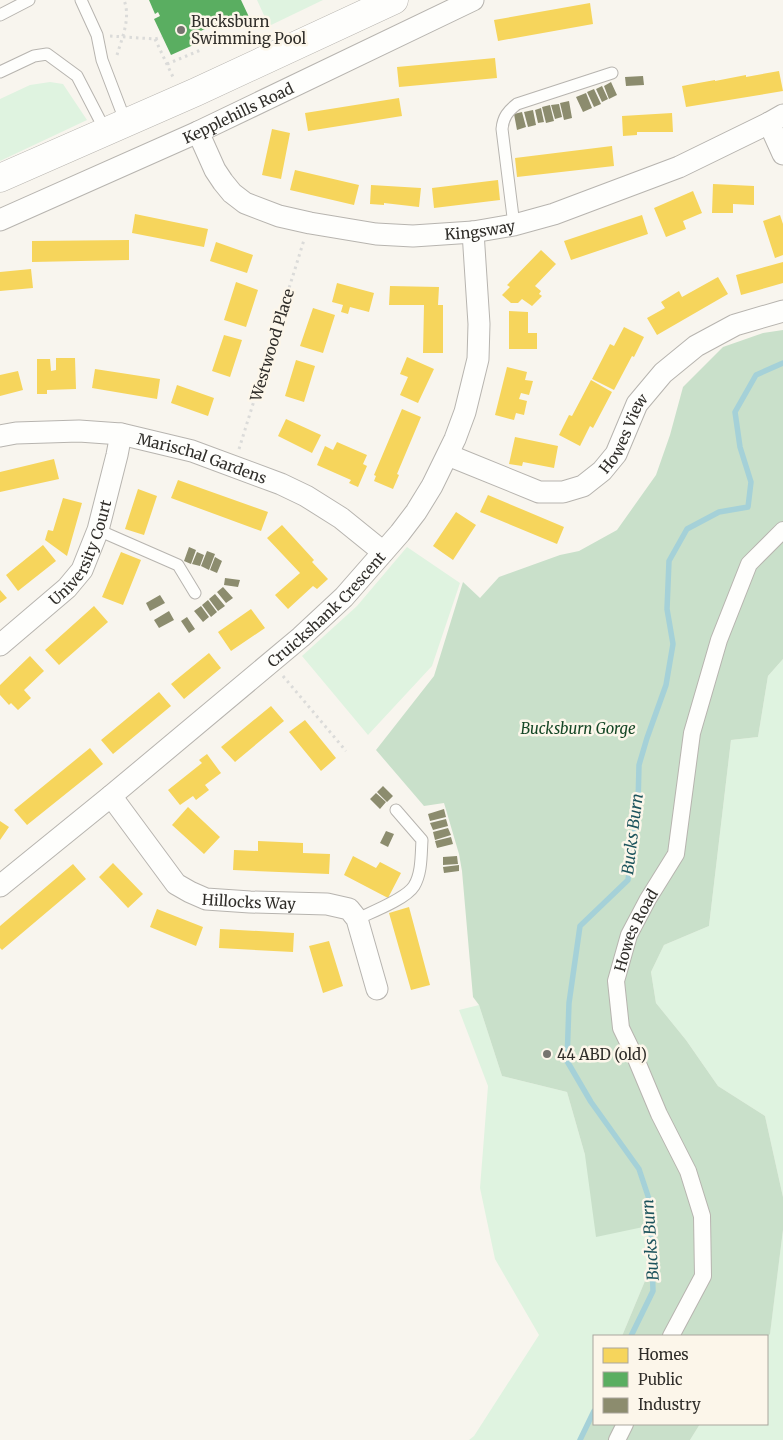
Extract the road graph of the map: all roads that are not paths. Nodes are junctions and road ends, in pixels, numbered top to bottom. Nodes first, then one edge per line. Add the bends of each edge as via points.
1 (29, 0) edge
2 (81, 0) edge
3 (394, 0) edge
4 (473, 0) edge
5 (0, 15) edge
6 (0, 72) edge
7 (612, 74) dead end
8 (776, 119) edge
9 (116, 127) junction
10 (198, 132) junction
11 (783, 154) edge
12 (0, 178) edge
13 (0, 220) edge
14 (514, 225) junction
15 (472, 232) junction
16 (783, 311) edge
17 (121, 434) junction
18 (0, 436) edge
19 (448, 455) junction
20 (98, 530) junction
21 (783, 530) edge
22 (383, 552) junction
23 (195, 593) dead end
24 (0, 645) edge
25 (111, 796) junction
26 (396, 810) dead end
27 (0, 886) edge
28 (357, 919) junction
29 (377, 989) dead end
30 (672, 1335) edge
31 (624, 1425) edge
32 (617, 1440) edge

1 - 5 lane
2 - 9 lane via 97,35
3 - 9 street
4 - 10 street, Kepplehills Road
6 - 9 lane via 34,56 48,54 77,76
7 - 14 lane via 517,104 508,110 502,129
8 - 11 street
8 - 14 street, Kingsway via 679,167 554,214
9 - 12 street
10 - 13 street, Kepplehills Road
10 - 15 street, Kingsway via 215,170 232,193 261,210 310,223 376,234 413,236
14 - 15 street, Kingsway
15 - 19 street, Cruickshank Crescent via 479,324 478,359 465,412
16 - 19 street, Howes View via 735,325 696,346 663,373 637,404 616,454 583,486 563,492 539,492
17 - 18 street, Marischal Gardens via 79,431
17 - 20 street, University Court
17 - 22 street, Marischal Gardens via 192,451 281,484 341,518
19 - 22 street, Cruickshank Crescent via 416,512
20 - 23 lane via 178,565
20 - 24 street, University Court via 82,570 72,582
21 - 30 street, Howes Road via 749,564 719,640 692,733 676,854 629,935 616,980 621,1028 688,1171 702,1216 703,1276
22 - 25 street, Cruickshank Crescent via 301,637
25 - 27 street, Cruickshank Crescent
25 - 28 street, Hillocks Way via 176,884 190,892 206,899 326,904 349,910
26 - 28 lane via 422,840 414,886 405,896
28 - 29 street
31 - 32 street

